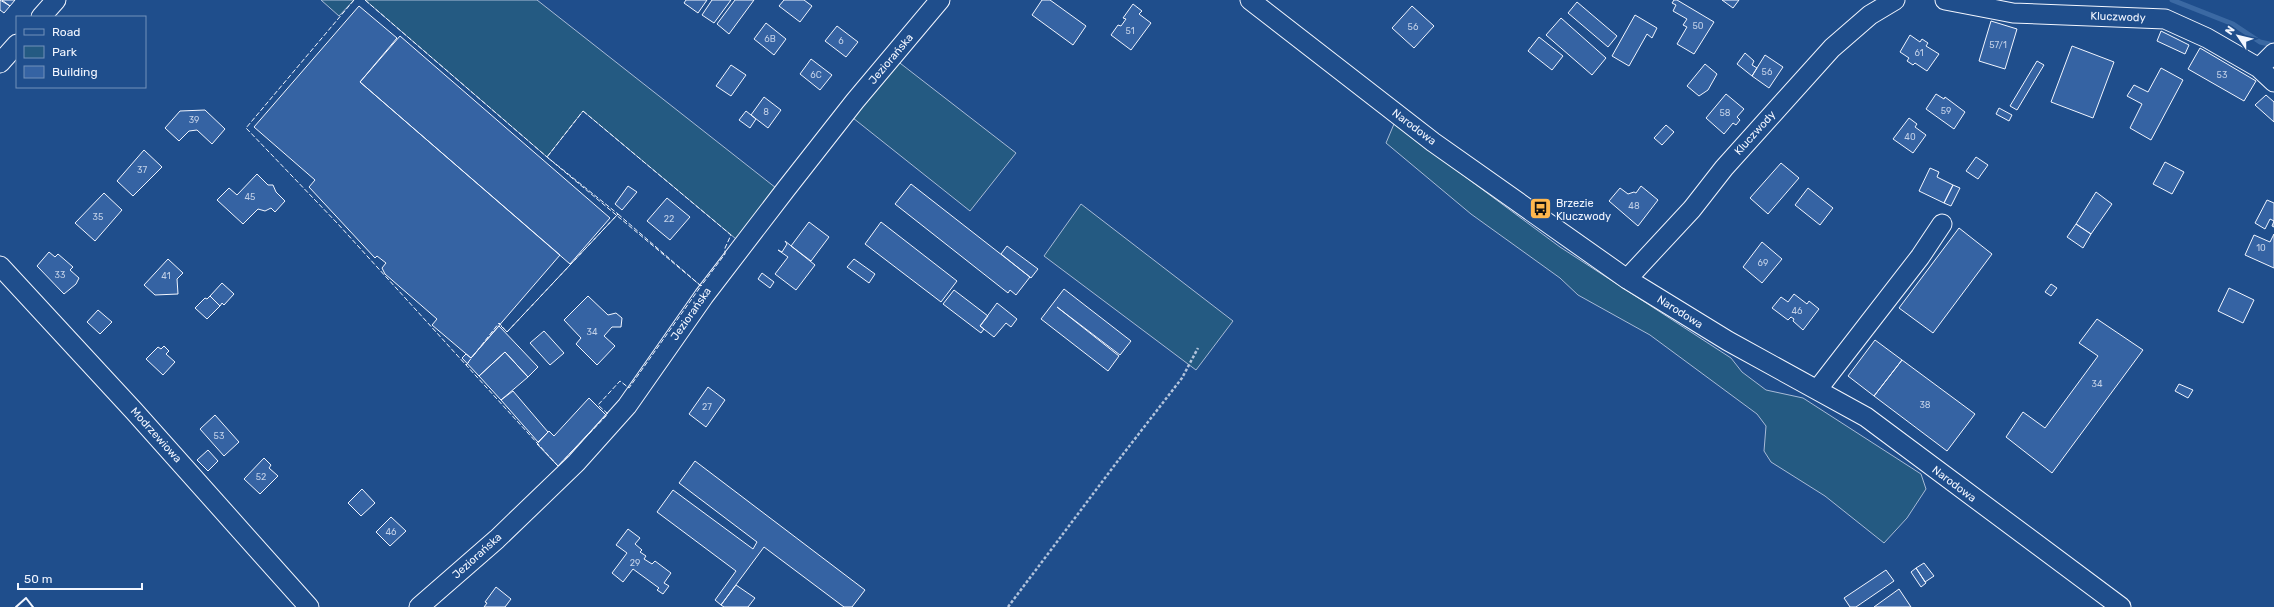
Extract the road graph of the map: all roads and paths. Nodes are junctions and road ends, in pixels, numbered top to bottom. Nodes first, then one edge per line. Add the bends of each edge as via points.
1 (56, 0) edge
2 (940, 0) edge
3 (1250, 0) edge
4 (1895, 0) edge
5 (1945, 0) edge
6 (42, 16) edge
7 (16, 45) edge
8 (2267, 60) edge
9 (0, 63) edge
10 (2274, 82) edge
11 (1942, 224) dead end
12 (0, 266) edge
13 (1627, 279) junction
14 (1198, 348) dead end
15 (1817, 390) junction
16 (309, 607) edge
17 (419, 607) edge
18 (1008, 607) edge
19 (2121, 607) edge

1 - 6 street
2 - 17 street, Jeziorańska via 854,101 782,194 704,296 627,406 576,463 497,539
3 - 13 street, Narodowa via 1433,142
4 - 13 street, Kluczwody via 1870,14 1832,48 1724,168 1692,209
5 - 8 street, Kluczwody via 2013,13 2165,19
7 - 9 street
8 - 10 street, Kluczwody
11 - 15 street via 1920,257
12 - 16 street, Modrzewiowa
13 - 15 street, Narodowa via 1728,341
14 - 18 path via 1182,378
15 - 19 street, Narodowa via 1866,417

